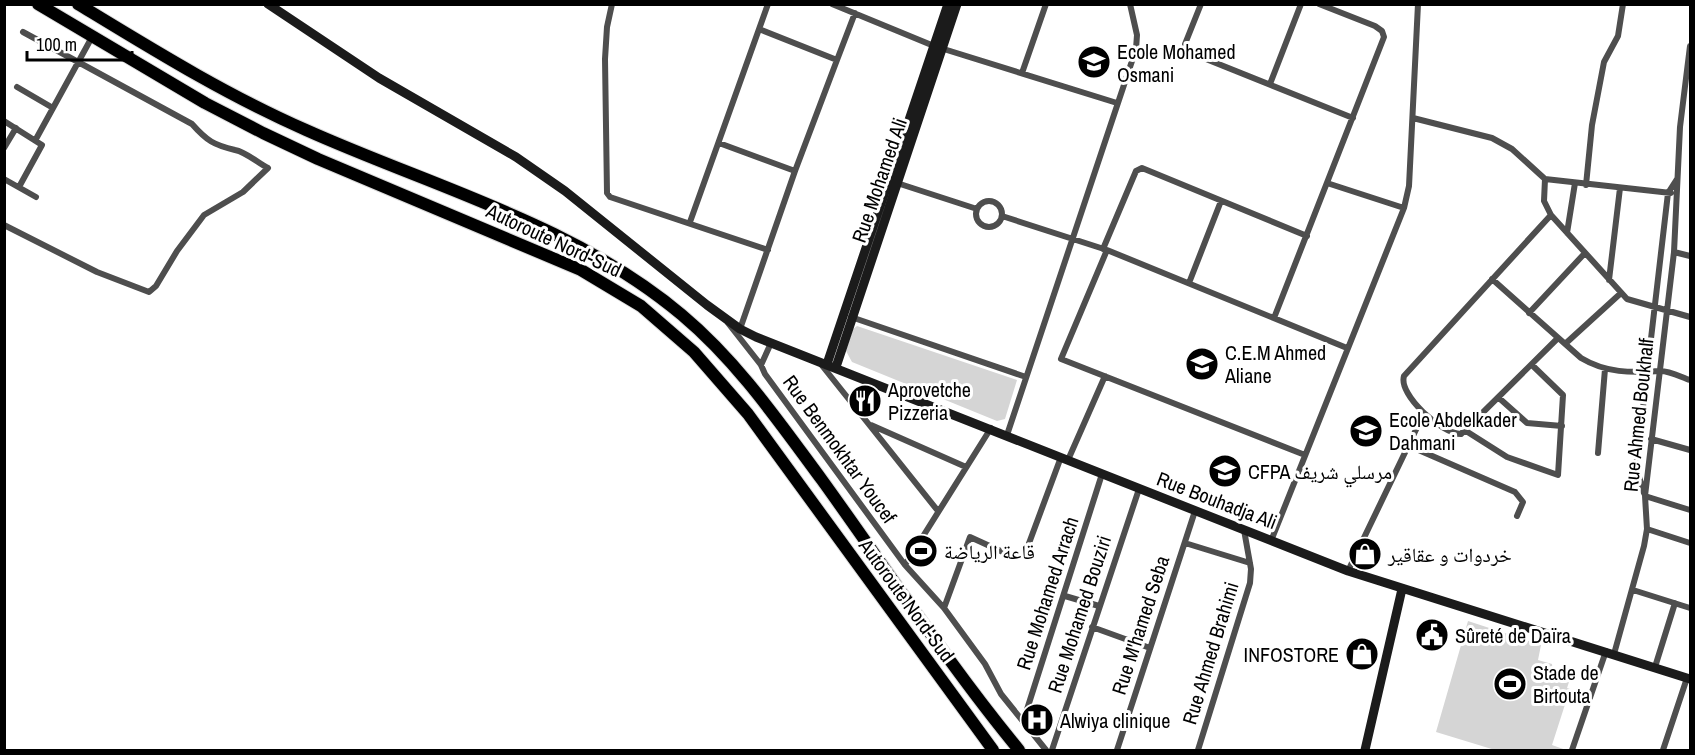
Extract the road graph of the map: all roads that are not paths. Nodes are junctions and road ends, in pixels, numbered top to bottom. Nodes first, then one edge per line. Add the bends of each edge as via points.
1 (38, 4) edge
2 (78, 4) edge
3 (268, 4) edge
4 (612, 4) edge
5 (768, 4) edge
6 (832, 4) edge
7 (948, 4) edge
8 (957, 4) edge
9 (1046, 4) edge
10 (1130, 4) edge
11 (1201, 4) edge
12 (1301, 4) edge
13 (1319, 4) edge
14 (1418, 4) edge
15 (1623, 4) edge
16 (855, 13) junction
17 (759, 28) junction
18 (23, 32) dead end
19 (92, 37) junction
20 (1690, 46) edge
21 (938, 47) junction
22 (837, 60) junction
23 (78, 62) junction
24 (1022, 73) junction
25 (1270, 84) junction
26 (17, 87) dead end
27 (1117, 103) junction
28 (53, 108) junction
29 (1353, 118) junction
30 (1413, 118) junction
31 (4, 121) edge
32 (16, 128) junction
33 (36, 139) junction
34 (718, 143) junction
35 (4, 148) edge
36 (795, 171) junction
37 (1678, 176) junction
38 (4, 179) edge
39 (1545, 179) junction
40 (897, 183) junction
41 (1327, 183) junction
42 (1575, 183) junction
43 (1586, 184) junction
44 (19, 187) junction
45 (1620, 188) junction
46 (1668, 193) junction
47 (1677, 194) junction
48 (36, 197) dead end
49 (1221, 201) junction
50 (1404, 208) junction
51 (977, 209) junction
52 (1551, 215) junction
53 (1002, 216) junction
54 (690, 222) junction
55 (4, 225) edge
56 (1567, 233) junction
57 (1307, 236) junction
58 (1072, 238) junction
59 (768, 250) junction
60 (1105, 250) junction
61 (1674, 252) junction
62 (1586, 253) junction
63 (1690, 256) edge
64 (1492, 279) junction
65 (1610, 280) junction
66 (1189, 283) junction
67 (1621, 293) junction
68 (1655, 308) junction
69 (1666, 311) junction
70 (1529, 313) junction
71 (722, 316) junction
72 (1690, 317) edge
73 (851, 318) junction
74 (1274, 318) junction
75 (740, 329) junction
76 (1558, 338) junction
77 (771, 343) junction
78 (1565, 344) junction
79 (1347, 348) junction
80 (827, 364) junction
81 (761, 365) junction
82 (1532, 365) junction
83 (1605, 369) junction
84 (1660, 370) junction
85 (1648, 374) junction
86 (1026, 376) junction
87 (1105, 376) junction
88 (1690, 380) edge
89 (1499, 398) junction
90 (1424, 413) junction
91 (869, 424) junction
92 (1562, 426) junction
93 (991, 428) junction
94 (1466, 432) junction
95 (1007, 435) junction
96 (1652, 439) junction
97 (1407, 445) junction
98 (1690, 450) edge
99 (1598, 453) dead end
100 (1305, 455) junction
101 (1065, 459) junction
102 (966, 467) junction
103 (1102, 474) junction
104 (1139, 489) junction
105 (1645, 496) junction
106 (1690, 510) edge
107 (939, 511) junction
108 (1195, 511) junction
109 (1517, 516) dead end
110 (1647, 529) junction
111 (1244, 530) junction
112 (1271, 541) junction
113 (1185, 543) junction
114 (1690, 543) edge
115 (1250, 564) junction
116 (904, 565) junction
117 (1348, 571) junction
118 (1402, 589) junction
119 (1633, 590) junction
120 (1065, 596) junction
121 (1675, 603) junction
122 (1099, 606) junction
123 (944, 608) junction
124 (1690, 608) edge
125 (1092, 627) junction
126 (1150, 648) junction
127 (1610, 653) junction
128 (1655, 667) junction
129 (1689, 678) edge
130 (1023, 722) junction
131 (993, 750) edge
132 (1019, 750) edge
133 (1046, 750) edge
134 (1052, 750) edge
135 (1118, 750) edge
136 (1198, 750) edge
137 (1365, 750) edge
138 (1572, 750) edge
139 (1663, 750) edge

1 - 19 highway, Autoroute Nord-Sud
2 - 132 highway, Autoroute Nord-Sud via 257,107 559,236 617,266 662,299 706,335 767,405
3 - 71 main road, Rue Bouhadja Ali via 391,86 516,157 565,191
4 - 54 street via 605,59 605,188 610,197
5 - 17 street
6 - 16 street
7 - 21 main road
8 - 21 main road, Rue Mohamed Ali
9 - 24 street
10 - 27 street via 1137,42
11 - 25 street via 1185,44 1186,51
12 - 25 street
13 - 29 street via 1375,26 1384,37
14 - 30 street
15 - 43 street via 1618,36 1604,62
16 - 21 street
16 - 22 street
17 - 22 street
17 - 34 street
18 - 23 street
19 - 23 street
19 - 131 highway, Autoroute Nord-Sud via 262,133 581,270 641,306 694,352 748,414
20 - 37 street, Rue Ahmed Boukhalf
21 - 24 street
21 - 40 main road, Rue Mohamed Ali
21 - 80 main road
22 - 36 street
23 - 28 street
23 - 55 street via 192,124 224,150 236,150 268,168 243,192 204,215 148,292 97,272
24 - 27 street
25 - 29 street
26 - 28 street
27 - 58 street
28 - 33 street
29 - 41 street
30 - 39 street via 1492,138 1512,149
30 - 50 street
31 - 32 street
32 - 33 street
32 - 35 street
33 - 44 street via 42,148
34 - 36 street
34 - 54 street
36 - 59 street
37 - 46 street
37 - 47 street, Rue Ahmed Boukhalf
38 - 44 street
39 - 42 street
39 - 52 street via 1544,201
40 - 51 street
40 - 73 main road, Rue Mohamed Ali
41 - 50 street
41 - 57 street
42 - 43 street
42 - 56 street
43 - 45 street
44 - 48 street
45 - 46 street
45 - 65 street
46 - 47 street
46 - 68 street
47 - 61 street, Rue Ahmed Boukhalf
49 - 57 street
49 - 60 street via 1139,169
49 - 66 street
50 - 79 street
51 - 53 street via 982,202 993,201 1000,206
51 - 53 street via 976,218 985,226 998,224
52 - 56 street
52 - 64 street
53 - 58 street
54 - 59 street
56 - 62 street
57 - 74 street
58 - 60 street
58 - 86 street
59 - 75 street
60 - 66 street
60 - 87 street via 1061,359
61 - 63 street
61 - 69 street, Rue Ahmed Boukhalf
62 - 65 street
62 - 70 street
64 - 70 street
64 - 90 street via 1404,376 1404,388
65 - 67 street
66 - 74 street
67 - 68 street via 1635,303
67 - 78 street
68 - 69 street
68 - 85 street
69 - 72 street
69 - 84 street, Rue Ahmed Boukhalf
70 - 76 street
71 - 75 main road, Rue Bouhadja Ali
71 - 81 street, Rue Benmokhtar Youcef
73 - 80 main road, Rue Mohamed Ali
73 - 86 street
74 - 79 street
75 - 77 main road, Rue Bouhadja Ali
76 - 78 street
76 - 82 street
77 - 80 main road, Rue Bouhadja Ali
77 - 81 street, Rue Benmokhtar Youcef
78 - 83 street via 1581,358
79 - 100 street
80 - 91 street
80 - 93 main road, Rue Bouhadja Ali
81 - 116 street, Rue Benmokhtar Youcef
82 - 89 street
82 - 92 street via 1563,395
83 - 85 street
83 - 99 street
84 - 85 street
84 - 88 street
84 - 96 street, Rue Ahmed Boukhalf
85 - 105 street via 1636,467
86 - 95 street
87 - 100 street
87 - 101 street
89 - 92 street via 1527,423
89 - 94 street
90 - 94 street via 1451,433
90 - 97 street
91 - 102 street
91 - 107 street
92 - 94 street via 1558,475 1507,457
93 - 95 main road, Rue Bouhadja Ali
93 - 102 street
95 - 101 main road, Rue Bouhadja Ali
96 - 98 street
96 - 105 street, Rue Ahmed Boukhalf
97 - 109 street via 1515,492 1523,502
97 - 117 street
100 - 112 street
101 - 103 main road, Rue Bouhadja Ali
101 - 123 street via 1025,554 1016,558 970,537
102 - 107 street
103 - 104 main road, Rue Bouhadja Ali
103 - 120 street, Rue Mohamed Arrach
104 - 108 main road, Rue Bouhadja Ali
104 - 122 street, Rue Mohamed Bouziri
105 - 106 street
105 - 110 street, Rue Ahmed Boukhalf
107 - 116 street
108 - 111 main road, Rue Bouhadja Ali
108 - 113 street, Rue M'hamed Seba
110 - 114 street
110 - 119 street, Rue Ahmed Boukhalf
111 - 112 main road, Rue Bouhadja Ali
111 - 115 street, Rue Ahmed Brahimi
112 - 117 main road, Rue Bouhadja Ali
113 - 115 street
113 - 126 street, Rue M'hamed Seba
115 - 136 street, Rue Ahmed Brahimi via 1250,583
116 - 123 street, Rue Benmokhtar Youcef
117 - 118 main road, Rue Bouhadja Ali
118 - 127 main road, Rue Bouhadja Ali
118 - 137 main road
119 - 121 street
119 - 127 street, Rue Ahmed Boukhalf
120 - 122 street
120 - 130 street, Rue Mohamed Arrach
121 - 124 street
121 - 128 street
122 - 125 street, Rue Mohamed Bouziri
123 - 130 street, Rue Benmokhtar Youcef
125 - 126 street
125 - 134 street, Rue Mohamed Bouziri
126 - 135 street, Rue M'hamed Seba
127 - 128 main road, Rue Bouhadja Ali
127 - 138 street, Rue Ahmed Boukhalf
128 - 129 main road, Rue Bouhadja Ali
129 - 139 street
130 - 133 street, Rue Benmokhtar Youcef

